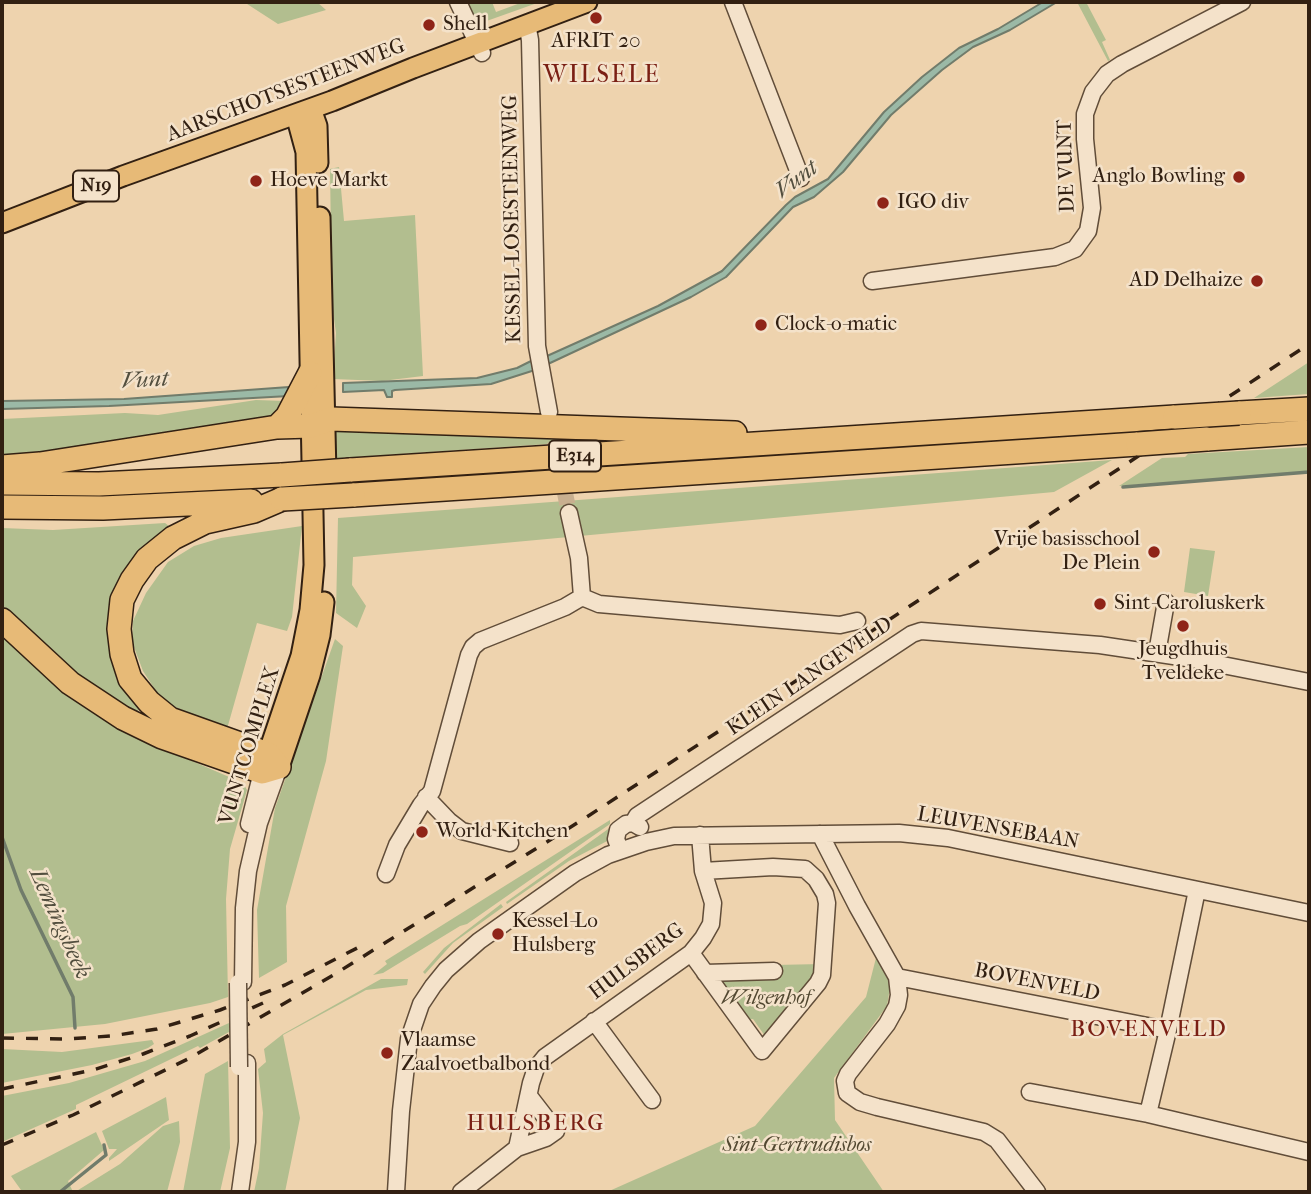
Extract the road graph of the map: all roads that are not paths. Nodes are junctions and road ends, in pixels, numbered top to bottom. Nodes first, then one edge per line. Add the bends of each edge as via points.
1 (458, 2) edge
2 (587, 2) edge
3 (733, 2) edge
4 (1242, 2) edge
5 (527, 24) junction
6 (480, 48) junction
7 (303, 112) junction
8 (801, 178) dead end
9 (2, 223) edge
10 (872, 282) dead end
11 (310, 373) junction
12 (1309, 409) edge
13 (549, 412) tunnel mouth
14 (304, 428) junction
15 (1309, 432) edge
16 (800, 442) junction
17 (2, 467) edge
18 (2, 483) edge
19 (282, 499) junction
20 (2, 507) edge
21 (569, 513) tunnel mouth
22 (582, 597) junction
23 (1166, 602) dead end
24 (2, 620) edge
25 (857, 621) dead end
26 (1157, 653) junction
27 (1309, 682) edge
28 (270, 764) junction
29 (426, 797) junction
30 (633, 823) junction
31 (820, 834) junction
32 (700, 835) junction
33 (646, 842) junction
34 (510, 843) dead end
35 (620, 850) junction
36 (703, 871) junction
37 (386, 874) dead end
38 (1197, 890) junction
39 (1309, 913) edge
40 (691, 953) junction
41 (774, 971) dead end
42 (705, 973) junction
43 (897, 976) junction
44 (594, 1021) junction
45 (1168, 1030) junction
46 (243, 1065) junction
47 (1030, 1092) dead end
48 (529, 1096) junction
49 (652, 1100) dead end
50 (1148, 1114) junction
51 (517, 1148) junction
52 (1309, 1152) edge
53 (232, 1192) edge
54 (240, 1192) edge
55 (396, 1192) edge
56 (461, 1192) edge
57 (1037, 1192) edge

1 - 6 street
2 - 5 main road, AARSCHOTSESTEENWEG / N19
3 - 8 street
4 - 10 street, DE VUNT via 1122,64 1093,92 1085,114 1092,208 1088,231 1075,249 1055,257
5 - 6 main road, AARSCHOTSESTEENWEG / N19
5 - 13 street, KESSEL-LOSESTEENWEG via 537,346
6 - 7 main road, AARSCHOTSESTEENWEG / N19
7 - 9 main road, AARSCHOTSESTEENWEG / N19
7 - 11 main road, VUNTCOMPLEX
7 - 14 main road, VUNTCOMPLEX via 317,126 318,142
11 - 14 main road, VUNTCOMPLEX
11 - 14 highway via 287,417
12 - 16 highway, E314, bridge
14 - 16 highway via 333,419 747,433
14 - 17 highway
14 - 28 main road, VUNTCOMPLEX via 314,565 310,610
14 - 28 main road, VUNTCOMPLEX via 326,464 326,580 310,675
15 - 19 highway, E314, bridge
16 - 18 highway, E314, bridge via 282,475
19 - 20 highway, E314 via 103,508
19 - 28 highway via 205,522 173,538 147,559 132,580 122,600 119,629 130,679 149,702 170,719
21 - 22 street
22 - 25 street, KLEIN LANGEVELD via 598,604 840,625
22 - 29 street via 473,647 432,791
23 - 26 street
24 - 28 highway via 70,682 122,718 162,737
26 - 27 street, KLEIN LANGEVELD
26 - 30 street, KLEIN LANGEVELD via 916,632 637,816
28 - 46 street, VUNTCOMPLEX, bridge via 248,827 237,905
29 - 34 street via 462,831
29 - 37 street via 397,845
30 - 33 street via 644,832
30 - 35 street via 616,834
31 - 32 street, LEUVENSEBAAN
31 - 38 street, LEUVENSEBAAN via 948,838
31 - 43 street
32 - 33 street, LEUVENSEBAAN
32 - 36 street, HULSBERG
33 - 35 street, LEUVENSEBAAN
35 - 55 street, LEUVENSEBAAN via 575,873 479,941 446,970 421,1004 409,1039
36 - 40 street, HULSBERG via 713,911 711,924
36 - 42 street via 805,869 816,879 827,903 822,975 762,1051
38 - 39 street, LEUVENSEBAAN
38 - 45 street
40 - 42 street
40 - 44 street, HULSBERG
41 - 42 street
43 - 45 street, BOVENVELD
43 - 57 street via 897,1006 848,1073 847,1093 877,1107 984,1132 997,1140
44 - 48 street, HULSBERG via 545,1057
44 - 49 street
45 - 50 street
46 - 53 street, VUNTCOMPLEX via 240,1150
46 - 54 street, VUNTCOMPLEX via 247,1142
47 - 50 street
48 - 51 street, HULSBERG
48 - 51 street via 556,1131
50 - 52 street
51 - 56 street

